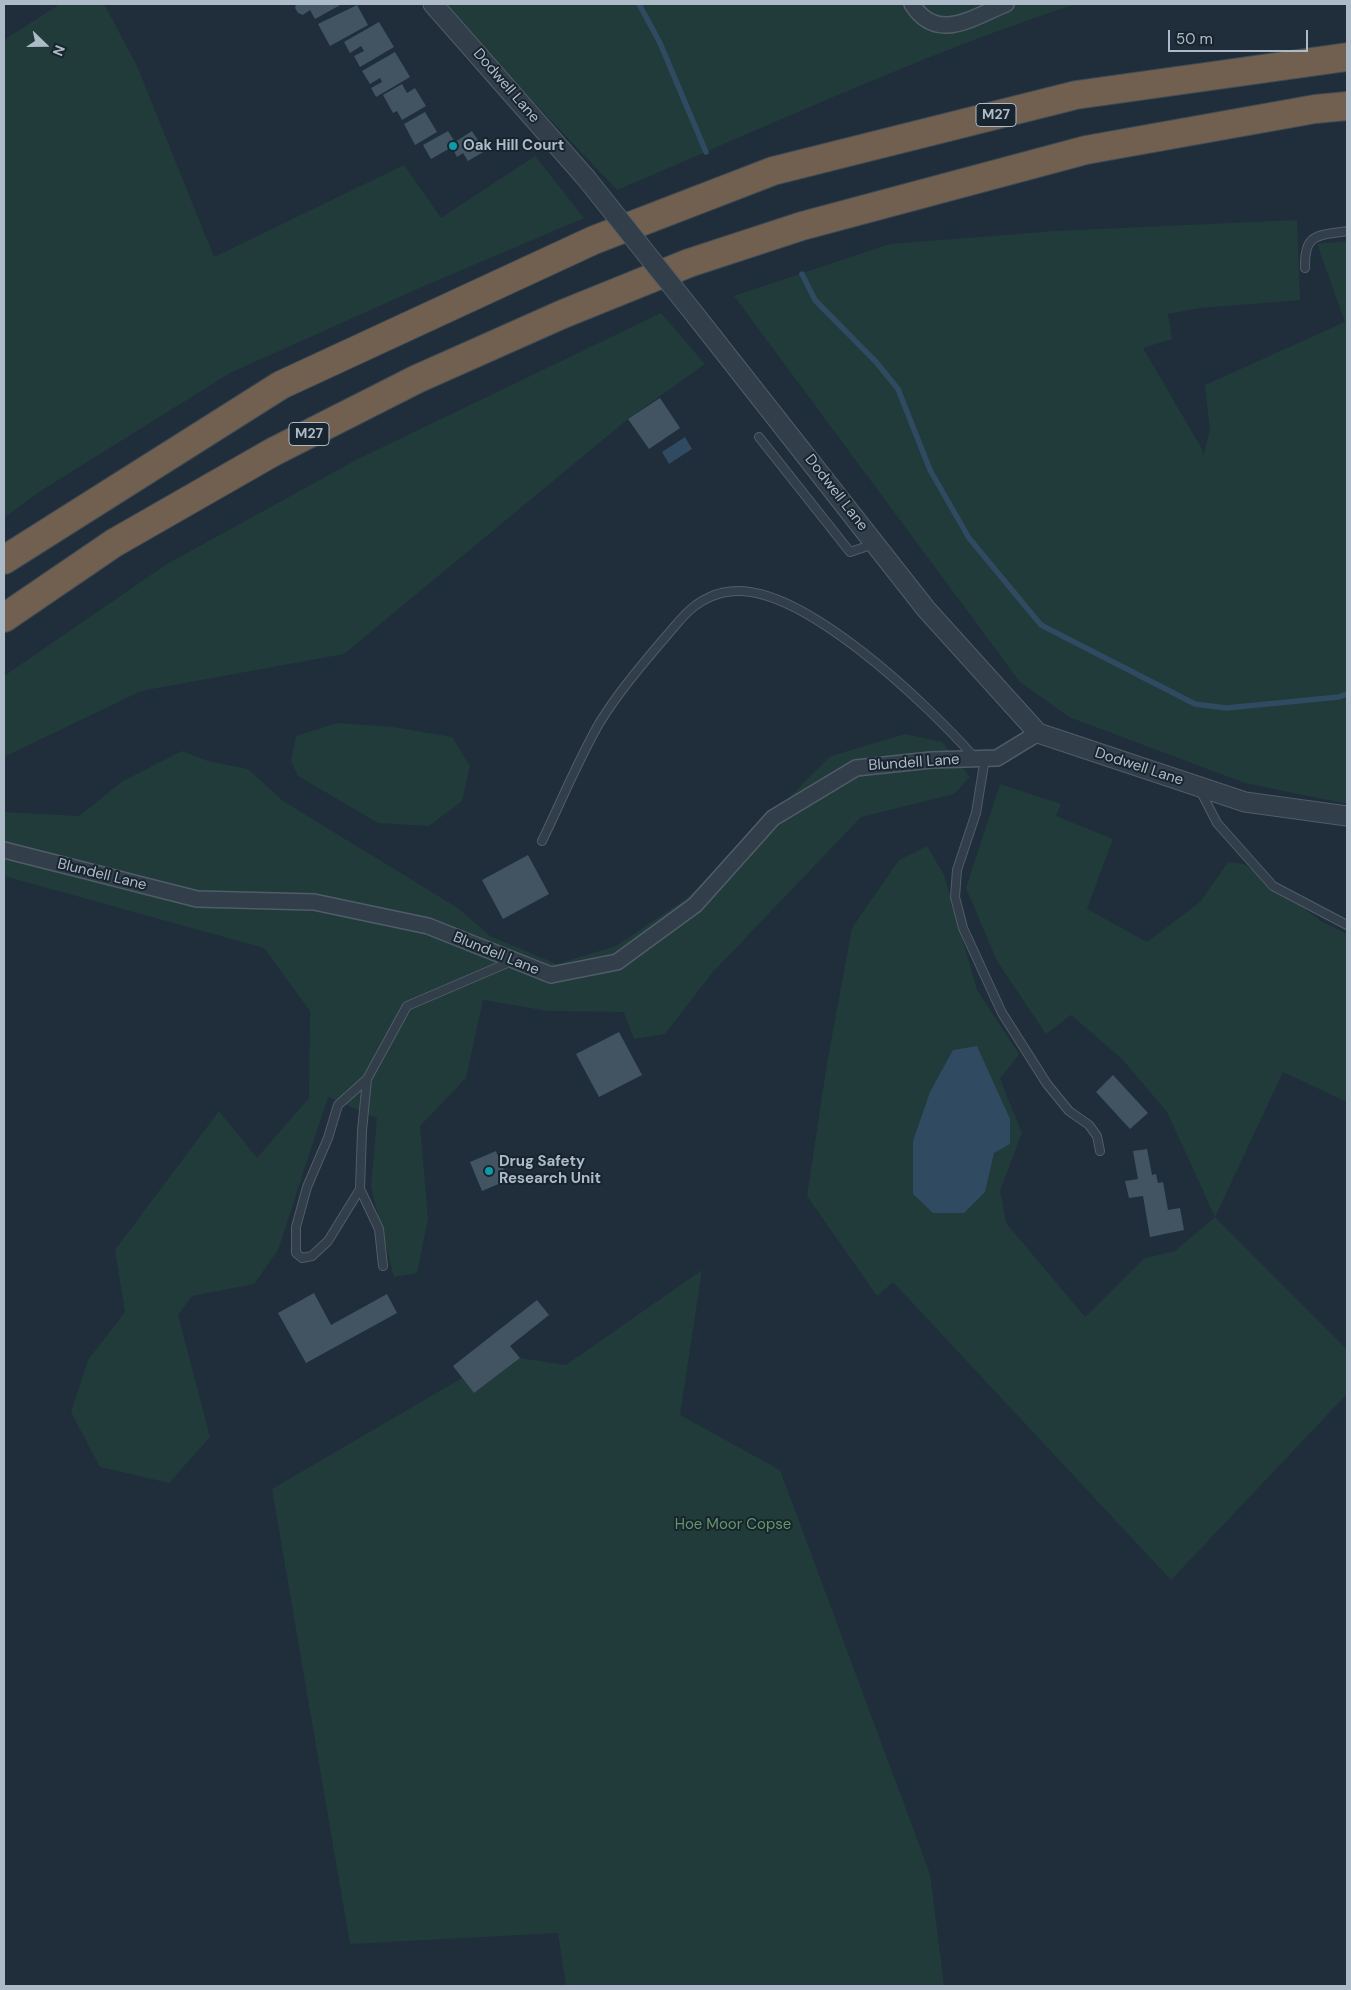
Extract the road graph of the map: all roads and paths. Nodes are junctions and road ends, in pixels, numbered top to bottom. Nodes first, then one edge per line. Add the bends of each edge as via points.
1 (433, 4) edge
2 (912, 4) edge
3 (1006, 4) edge
4 (1347, 56) edge
5 (1347, 106) edge
6 (1347, 231) edge
7 (1304, 268) dead end
8 (759, 437) dead end
9 (876, 543) junction
10 (4, 560) edge
11 (4, 618) edge
12 (1038, 733) junction
13 (980, 758) junction
14 (1198, 786) junction
15 (1347, 816) edge
16 (542, 841) dead end
17 (4, 850) edge
18 (1347, 925) edge
19 (514, 961) junction
20 (367, 1079) junction
21 (1100, 1151) dead end
22 (360, 1189) junction
23 (382, 1266) dead end

1 - 9 street, Dodwell Lane, bridge via 586,178
2 - 3 street via 929,23 952,26
4 - 10 highway, M27 via 1076,95 773,171 594,240 281,385
5 - 11 highway, M27 via 1315,108 1086,150 802,226 689,264 563,314 417,379 273,452 114,543
6 - 7 lane via 1316,237 1307,243
8 - 9 lane via 850,552
9 - 12 street, Dodwell Lane via 926,609
12 - 13 street, Blundell Lane via 997,758
12 - 14 street, Dodwell Lane
13 - 16 lane via 912,694 841,637 770,595 728,591 696,605 633,675 600,722
13 - 19 street, Blundell Lane via 856,768 772,818 694,905 617,962 551,976
13 - 21 lane via 976,813 956,870 955,897 963,928 1002,1013 1047,1084 1069,1111 1089,1125 1097,1136
14 - 15 street, Dodwell Lane via 1245,802
14 - 18 lane via 1216,823 1273,886
17 - 19 street, Blundell Lane via 197,900 314,902 428,926
19 - 20 lane via 407,1006
20 - 22 lane
20 - 22 lane via 338,1105 307,1187 296,1228 296,1253 302,1258 312,1256 328,1241
22 - 23 lane via 379,1229

